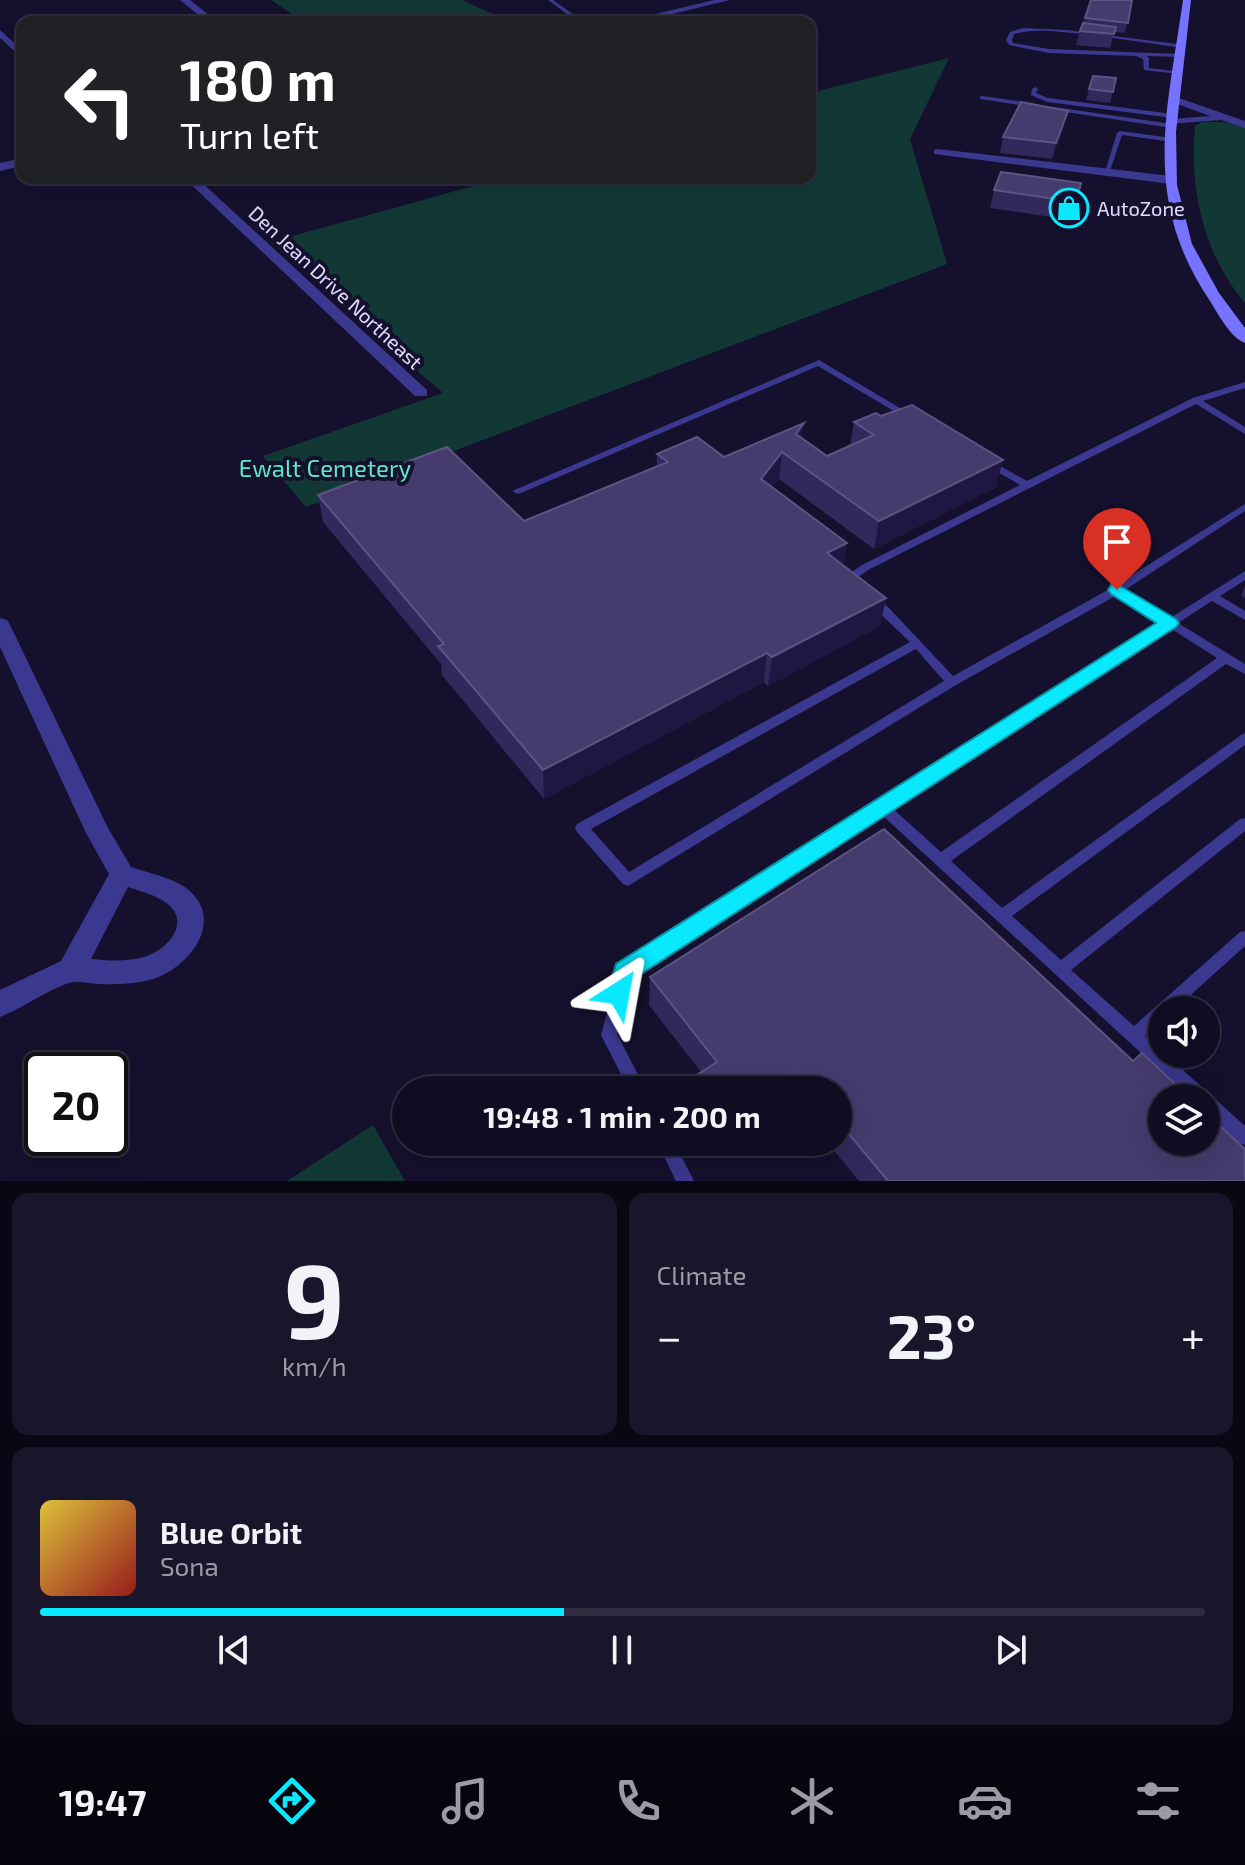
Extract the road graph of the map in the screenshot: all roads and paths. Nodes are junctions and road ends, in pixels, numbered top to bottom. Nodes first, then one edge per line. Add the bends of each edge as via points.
1 (184, 0) edge
2 (550, 0) edge
3 (726, 0) edge
4 (1187, 0) edge
5 (205, 16) edge
6 (573, 16) edge
7 (654, 16) edge
8 (0, 33) edge
9 (1140, 41) junction
10 (16, 49) edge
11 (1136, 54) junction
12 (1180, 59) junction
13 (1035, 89) dead end
14 (982, 98) dead end
15 (1176, 100) junction
16 (1227, 119) junction
17 (1245, 125) edge
18 (1172, 126) junction
19 (938, 152) dead end
20 (1107, 171) junction
21 (1171, 180) junction
22 (196, 184) edge
23 (1245, 338) edge
24 (1245, 385) edge
25 (421, 393) dead end
26 (1196, 400) junction
27 (923, 424) edge
28 (1245, 431) edge
29 (975, 455) edge
30 (1028, 486) junction
31 (517, 491) dead end
32 (1245, 507) edge
33 (1245, 575) edge
34 (856, 587) edge
35 (1117, 590) junction
36 (866, 595) edge
37 (1212, 596) junction
38 (1245, 616) edge
39 (1170, 623) junction
40 (0, 625) edge
41 (917, 643) junction
42 (1226, 658) junction
43 (1245, 670) edge
44 (952, 682) junction
45 (1245, 738) edge
46 (882, 807) junction
47 (1245, 823) edge
48 (941, 860) junction
49 (122, 874) junction
50 (1002, 916) junction
51 (1245, 937) edge
52 (1061, 969) junction
53 (71, 970) junction
54 (1178, 996) edge
55 (0, 1004) edge
56 (1148, 1023) edge
57 (1134, 1036) junction
58 (631, 1076) edge
59 (1186, 1084) edge
60 (1220, 1114) edge
61 (1245, 1137) edge
62 (672, 1156) edge
63 (685, 1181) edge

1 - 5 street
2 - 6 lane
3 - 7 street
4 - 12 main road
8 - 10 street
9 - 11 lane
9 - 11 lane via 1019,29 1009,40 1049,51
9 - 12 lane
11 - 12 lane
11 - 12 lane via 1146,58 1146,69
12 - 15 main road
13 - 18 lane via 1033,94 1047,100
14 - 18 lane
15 - 16 street
15 - 18 main road
16 - 17 street
16 - 18 street
18 - 20 lane via 1120,133
18 - 21 main road
19 - 20 street
20 - 21 street
21 - 23 main road via 1190,253
22 - 25 street, Den Jean Drive Northeast
24 - 26 lane
26 - 28 lane
26 - 30 lane
27 - 31 lane via 819,363
29 - 30 lane
30 - 34 lane via 846,579
32 - 35 lane
33 - 37 lane
35 - 39 lane
35 - 44 lane
36 - 41 lane
37 - 38 lane
37 - 39 lane
39 - 42 lane
39 - 46 lane
40 - 49 street
41 - 44 lane
41 - 44 lane via 582,828 628,880
42 - 43 lane
42 - 48 lane
45 - 50 lane
46 - 48 lane
46 - 58 lane via 625,972 609,1035
47 - 52 lane
48 - 50 lane
49 - 53 street
49 - 53 street via 178,897 189,909 187,937 177,951 147,969 113,974
50 - 52 lane
51 - 54 lane
52 - 57 lane
53 - 55 street
56 - 57 lane
57 - 59 lane
60 - 61 lane
62 - 63 lane

